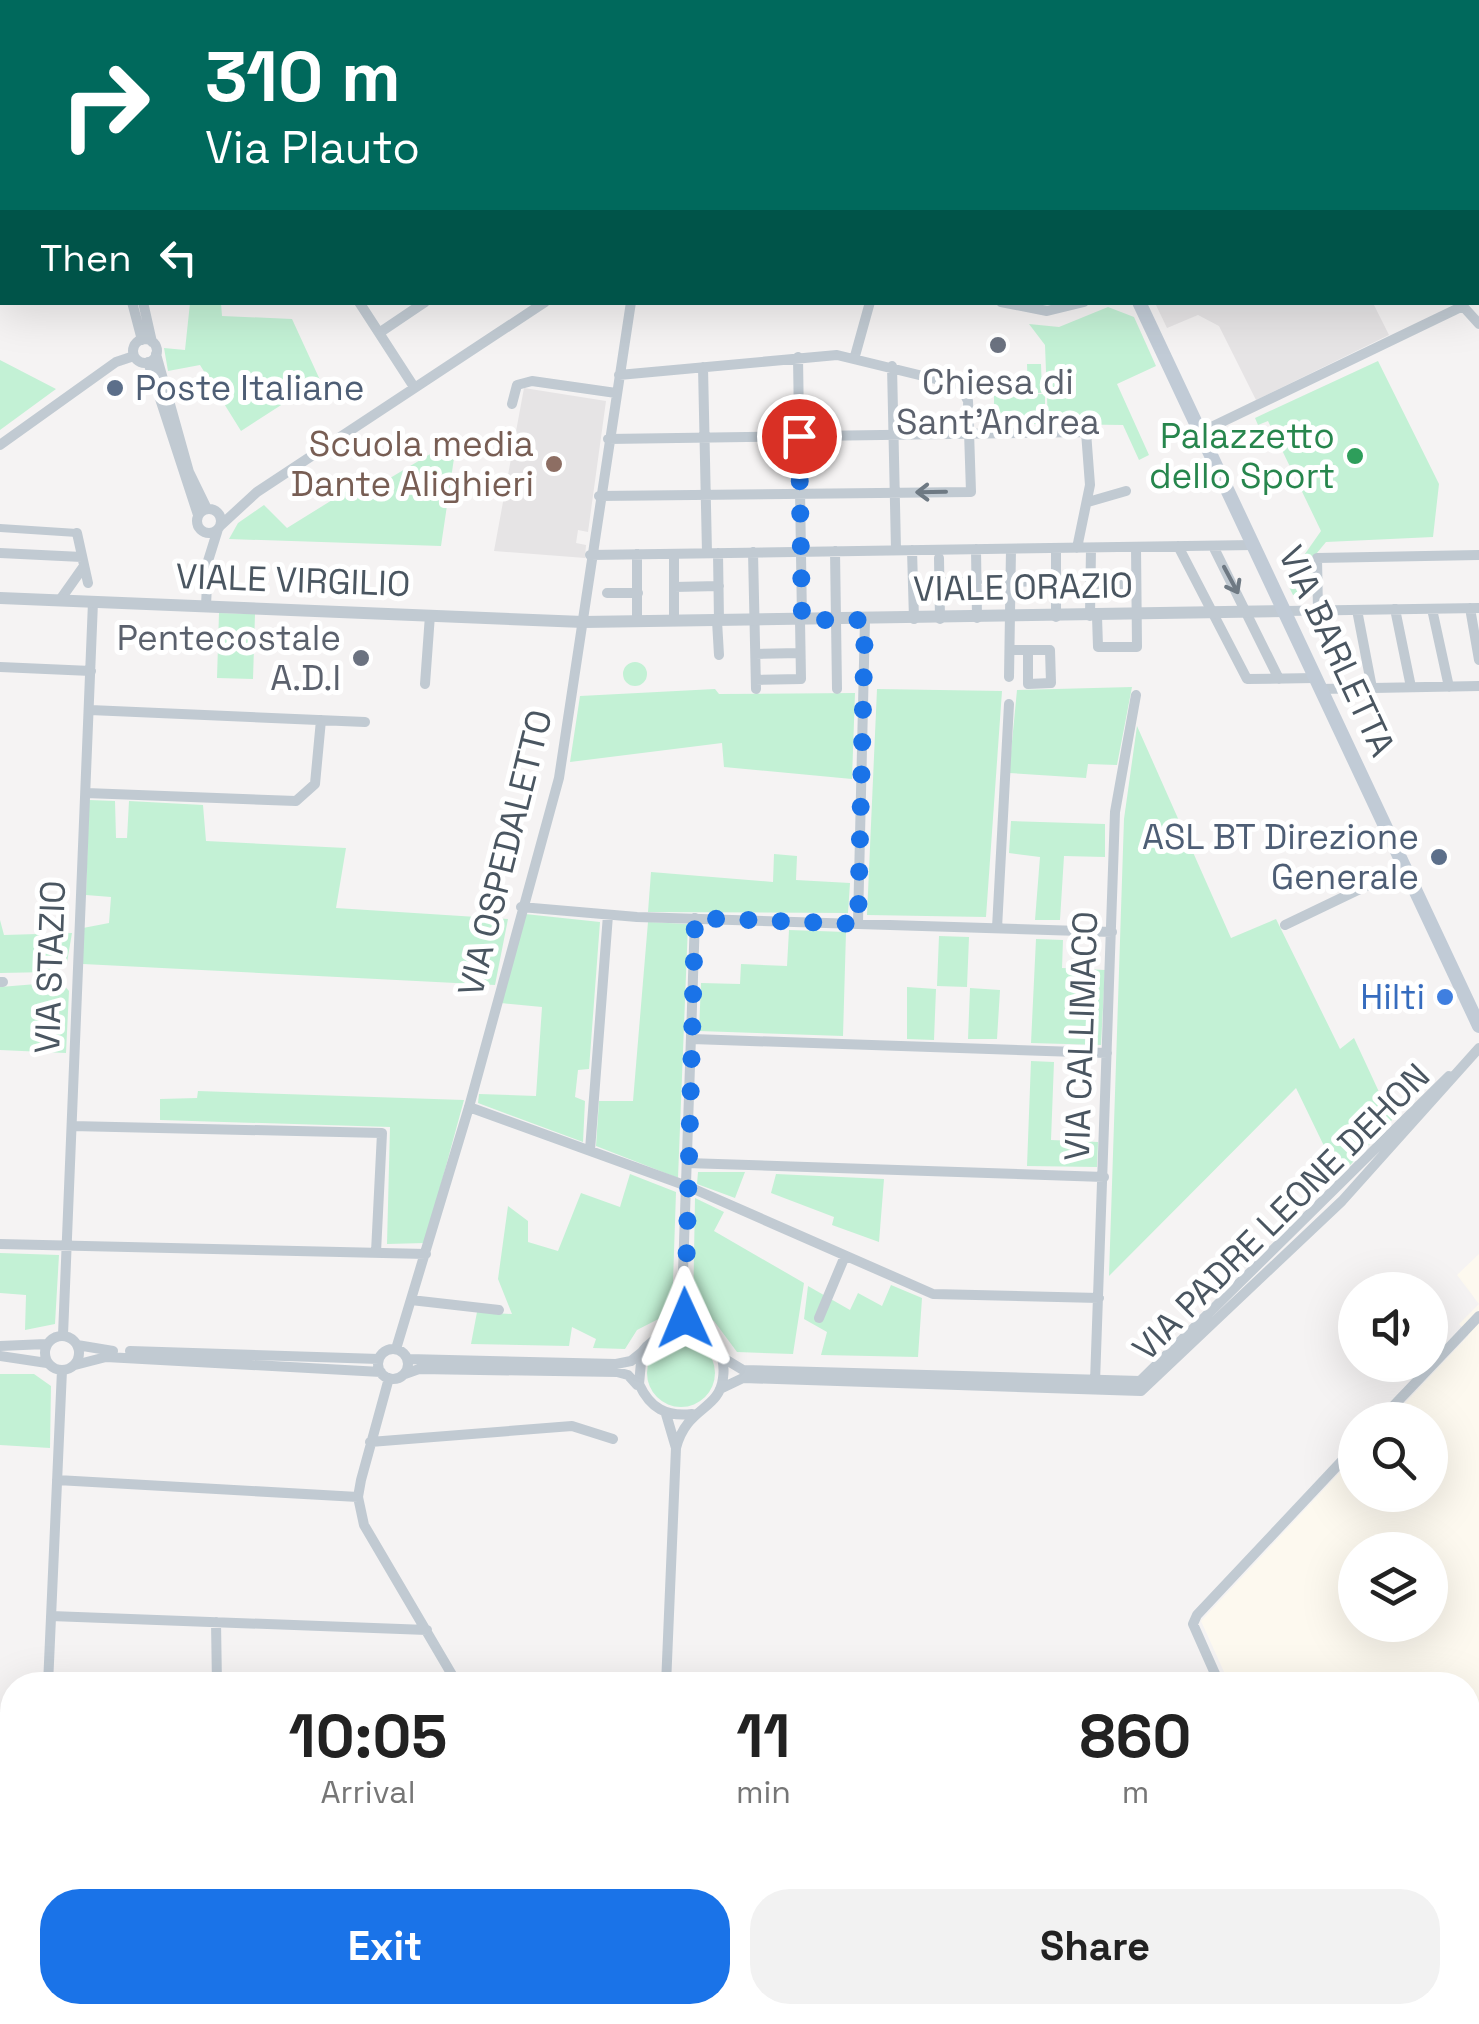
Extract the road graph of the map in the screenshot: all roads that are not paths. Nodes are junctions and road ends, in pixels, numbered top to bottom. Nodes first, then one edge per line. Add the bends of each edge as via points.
1 (133, 305) edge
2 (143, 305) edge
3 (362, 305) edge
4 (421, 305) edge
5 (540, 305) edge
6 (631, 305) edge
7 (869, 305) edge
8 (1014, 305) edge
9 (1073, 305) edge
10 (1140, 305) edge
11 (1459, 305) edge
12 (1462, 305) edge
13 (1479, 324) edge
14 (379, 333) junction
15 (147, 341) junction
16 (134, 356) junction
17 (854, 356) junction
18 (152, 358) junction
19 (798, 358) junction
20 (892, 366) junction
21 (703, 367) junction
22 (619, 375) junction
23 (414, 387) junction
24 (616, 394) junction
25 (512, 404) dead end
26 (1199, 433) junction
27 (894, 434) junction
28 (968, 434) junction
29 (799, 436) junction
30 (705, 438) junction
31 (608, 439) junction
32 (0, 445) edge
33 (1126, 491) dead end
34 (895, 492) junction
35 (800, 494) junction
36 (706, 495) junction
37 (599, 496) junction
38 (1088, 502) junction
39 (238, 506) junction
40 (207, 512) junction
41 (219, 527) junction
42 (0, 528) edge
43 (200, 530) junction
44 (76, 533) joint
45 (1254, 545) junction
46 (1178, 546) junction
47 (1213, 546) junction
48 (1136, 547) junction
49 (1056, 548) junction
50 (1077, 548) junction
51 (1091, 548) junction
52 (976, 549) junction
53 (1011, 549) junction
54 (896, 550) junction
55 (912, 550) junction
56 (834, 551) junction
57 (753, 552) junction
58 (802, 552) junction
59 (0, 553) edge
60 (712, 553) junction
61 (637, 554) junction
62 (674, 554) junction
63 (590, 555) junction
64 (1479, 555) edge
65 (938, 558) dead end
66 (208, 561) junction
67 (83, 562) junction
68 (1056, 581) junction
69 (939, 582) junction
70 (977, 582) junction
71 (1010, 582) junction
72 (88, 583) dead end
73 (1090, 584) junction
74 (1136, 584) junction
75 (674, 586) junction
76 (718, 586) junction
77 (607, 593) dead end
78 (638, 593) junction
79 (0, 598) edge
80 (60, 600) junction
81 (93, 602) junction
82 (206, 606) junction
83 (1474, 608) edge
84 (1395, 609) junction
85 (1432, 609) junction
86 (1357, 610) junction
87 (1285, 611) junction
88 (1318, 611) junction
89 (1249, 614) junction
90 (430, 615) junction
91 (1214, 615) junction
92 (1056, 616) junction
93 (1094, 616) junction
94 (1137, 616) junction
95 (977, 618) junction
96 (1010, 618) junction
97 (914, 619) junction
98 (940, 619) junction
99 (755, 620) junction
100 (801, 620) junction
101 (835, 620) junction
102 (865, 620) junction
103 (674, 621) junction
104 (718, 621) junction
105 (583, 622) junction
106 (637, 622) junction
107 (1478, 646) edge
108 (1010, 650) junction
109 (1028, 650) dead end
110 (800, 653) junction
111 (756, 654) junction
112 (719, 655) dead end
113 (1479, 660) edge
114 (0, 668) edge
115 (91, 671) junction
116 (1010, 677) dead end
117 (1278, 678) junction
118 (1318, 683) junction
119 (425, 684) dead end
120 (1448, 686) junction
121 (1479, 686) edge
122 (1411, 687) junction
123 (1372, 688) junction
124 (837, 689) dead end
125 (1136, 695) dead end
126 (1009, 704) dead end
127 (90, 710) junction
128 (321, 720) junction
129 (364, 722) dead end
130 (86, 794) junction
131 (1406, 867) junction
132 (521, 907) junction
133 (608, 915) junction
134 (695, 918) junction
135 (858, 924) junction
136 (1286, 925) dead end
137 (997, 928) junction
138 (1112, 932) junction
139 (1479, 1026) edge
140 (692, 1039) junction
141 (1479, 1048) edge
142 (1108, 1054) junction
143 (1462, 1066) junction
144 (469, 1107) junction
145 (72, 1126) junction
146 (590, 1150) junction
147 (687, 1163) junction
148 (1104, 1177) junction
149 (687, 1186) junction
150 (0, 1244) edge
151 (66, 1246) junction
152 (376, 1252) junction
153 (426, 1254) junction
154 (845, 1256) junction
155 (1099, 1298) junction
156 (411, 1300) junction
157 (682, 1302) junction
158 (499, 1310) dead end
159 (1479, 1316) edge
160 (819, 1318) dead end
161 (669, 1331) junction
162 (63, 1335) junction
163 (704, 1337) junction
164 (46, 1344) junction
165 (77, 1344) junction
166 (0, 1346) edge
167 (396, 1349) junction
168 (642, 1352) junction
169 (0, 1356) edge
170 (720, 1356) junction
171 (408, 1359) junction
172 (47, 1363) junction
173 (75, 1364) junction
174 (62, 1370) junction
175 (383, 1370) junction
176 (405, 1374) junction
177 (1096, 1382) junction
178 (720, 1389) junction
179 (644, 1396) junction
180 (1397, 1402) edge
181 (666, 1413) junction
182 (692, 1414) junction
183 (613, 1439) dead end
184 (370, 1442) junction
185 (676, 1448) junction
186 (1338, 1465) edge
187 (56, 1480) junction
188 (358, 1497) junction
189 (51, 1616) junction
190 (216, 1622) junction
191 (426, 1630) junction
192 (49, 1672) edge
193 (217, 1672) edge
194 (450, 1672) edge
195 (669, 1672) edge
196 (1214, 1672) edge

1 - 15 street
2 - 15 street
3 - 14 street
4 - 14 street
5 - 23 street
6 - 22 street, VIA OSPEDALETTO
7 - 17 street
8 - 9 street via 1047,312
10 - 26 main road, VIA BARLETTA
11 - 26 street
12 - 13 street
14 - 23 street
15 - 16 street via 134,346
15 - 18 street
16 - 18 street
16 - 32 street
17 - 19 street
17 - 20 street
18 - 40 street
19 - 21 street
19 - 29 street
20 - 27 street
20 - 28 street via 960,385 968,401
21 - 22 street
21 - 30 street
22 - 24 street, VIA OSPEDALETTO
23 - 39 street
24 - 25 street via 532,381 517,385
24 - 31 street, VIA OSPEDALETTO
26 - 45 main road, VIA BARLETTA
27 - 28 street
27 - 29 street
27 - 34 street
28 -> 34 street via 970,492
28 - 38 street via 1086,432
29 - 30 street
29 - 35 street
30 - 31 street
30 - 36 street
31 - 37 street, VIA OSPEDALETTO
33 - 38 street
34 - 35 street
34 - 54 street
35 - 36 street
35 - 58 street
36 - 37 street
36 - 60 street
37 - 63 street, VIA OSPEDALETTO
38 - 50 street
39 - 40 street
39 - 41 street
40 - 41 street
40 - 43 street
41 - 43 street
41 - 66 street
42 - 44 street
43 - 66 street
44 - 67 street
45 - 47 street
45 - 87 main road, VIA BARLETTA
46 - 47 street
46 - 48 street
46 - 91 street
47 -> 89 street
48 - 51 street
48 - 74 street
49 - 50 street
49 - 53 street
49 - 68 street
50 - 51 street
51 - 73 street
52 - 53 street
52 - 55 street
52 - 70 street
53 - 71 street
54 - 55 street
54 - 56 street
55 - 97 street
56 - 58 street
56 - 101 street
57 - 58 street
57 - 60 street
57 - 99 street
58 - 100 street
59 - 67 street
60 - 62 street
60 - 76 street
61 - 62 street
61 - 63 street
61 - 78 street
62 - 75 street
63 - 105 street, VIA OSPEDALETTO
64 - 88 street via 1317,558
65 - 69 street
66 - 82 street
67 - 72 street
67 - 80 street
68 - 71 street
68 - 92 street
69 - 70 street
69 - 98 street
70 - 95 street
71 - 96 street
73 - 74 street
73 - 93 street
74 - 94 street
75 - 76 street
75 - 103 street
76 - 104 street
77 - 78 street
78 - 106 street
79 - 80 street, VIALE VIRGILIO
80 - 81 street, VIALE VIRGILIO
81 - 82 street, VIALE VIRGILIO
81 - 115 street, VIA STAZIO
82 - 90 street, VIALE VIRGILIO
83 - 85 street
83 - 107 street
84 - 85 street
84 - 86 street
84 - 122 street
85 - 120 street
86 - 88 street
86 - 123 street
87 - 88 street
87 - 89 street, VIALE ORAZIO
87 - 118 main road, VIA BARLETTA
89 - 91 street, VIALE ORAZIO
89 - 117 street
90 - 105 street, VIALE VIRGILIO
90 - 119 street
91 - 94 street, VIALE ORAZIO
91 - 117 street via 1247,679
92 - 93 street, VIALE ORAZIO
92 - 96 street, VIALE ORAZIO
93 - 94 street, VIALE ORAZIO
93 - 94 street via 1098,647 1137,647
95 - 96 street, VIALE ORAZIO
95 - 98 street, VIALE ORAZIO
96 - 108 street
97 - 98 street, VIALE ORAZIO
97 - 102 street, VIALE ORAZIO
99 - 100 street, VIALE ORAZIO
99 - 104 street, VIALE ORAZIO
99 - 111 street
100 - 101 street, VIALE ORAZIO
100 - 110 street
101 - 102 street, VIALE ORAZIO
101 - 124 street
102 - 135 street
103 - 104 street, VIALE ORAZIO
103 - 106 street, VIALE ORAZIO
104 - 112 street
105 - 106 street, VIALE ORAZIO
105 - 132 street, VIA OSPEDALETTO via 559,778
107 - 113 street
108 - 109 street
108 - 116 street
110 - 111 street
110 - 111 street via 801,679 756,685
114 - 115 street
115 - 127 street, VIA STAZIO
117 - 118 street
118 - 123 street
118 - 131 main road, VIA BARLETTA
120 - 121 street
120 - 122 street
122 - 123 street
125 - 138 street, VIA CALLIMACO via 1115,812
126 - 137 street
127 - 128 street
127 - 130 street, VIA STAZIO
128 - 129 street
128 - 130 street via 319,770 307,795 281,801
130 - 145 street, VIA STAZIO
131 - 136 street
131 - 139 main road, VIA BARLETTA
132 - 133 street
132 - 144 street, VIA OSPEDALETTO
133 - 134 street
133 - 146 street
134 - 135 street
134 - 140 street
135 - 137 street
137 - 138 street
138 - 142 street, VIA CALLIMACO
140 - 142 street
140 - 147 street
141 - 143 street, VIA PADRE LEONE DEHON
142 - 148 street, VIA CALLIMACO
143 - 177 street, VIA PADRE LEONE DEHON via 1146,1378
143 - 178 street, VIA PADRE LEONE DEHON via 1342,1201 1141,1391 743,1378
144 - 146 street
144 - 153 street, VIA OSPEDALETTO
145 - 151 street, VIA STAZIO
145 - 152 street via 382,1133
146 - 149 street
147 - 148 street
147 - 149 street
148 - 155 street, VIA CALLIMACO
149 - 154 street
149 - 157 street
150 - 151 street
151 - 152 street
151 - 162 street, VIA STAZIO
152 - 153 street
153 - 156 street, VIA OSPEDALETTO
154 - 155 street via 933,1294
154 - 160 street
155 - 177 street, VIA CALLIMACO
156 - 158 street
156 - 167 street, VIA OSPEDALETTO
157 - 161 street
157 - 163 street via 687,1324
159 - 180 street
161 - 163 street
161 - 168 street
162 - 164 street
162 - 165 street
163 - 170 street
164 - 166 street
164 - 172 street
165 - 173 street
165 - 175 street
167 - 171 street
167 - 175 street via 386,1350
168 - 171 street via 616,1364
168 - 179 street via 637,1374
169 - 172 street
170 - 177 street, VIA PADRE LEONE DEHON via 743,1370
170 - 178 street
171 - 176 street
172 - 174 street
173 - 174 street
173 - 175 street via 106,1357
174 - 187 street
175 - 176 street
175 - 184 street
176 - 179 street via 618,1372
178 - 182 street
179 - 181 street
181 - 182 street
181 - 185 street
182 - 185 street
183 - 184 street via 572,1426
184 - 188 street
185 - 195 street
186 - 196 street via 1196,1616 1192,1624
187 - 188 street
187 - 189 street
188 - 191 street via 371,1539
189 - 190 street
189 - 192 street
190 - 191 street
190 - 193 street
191 - 194 street

